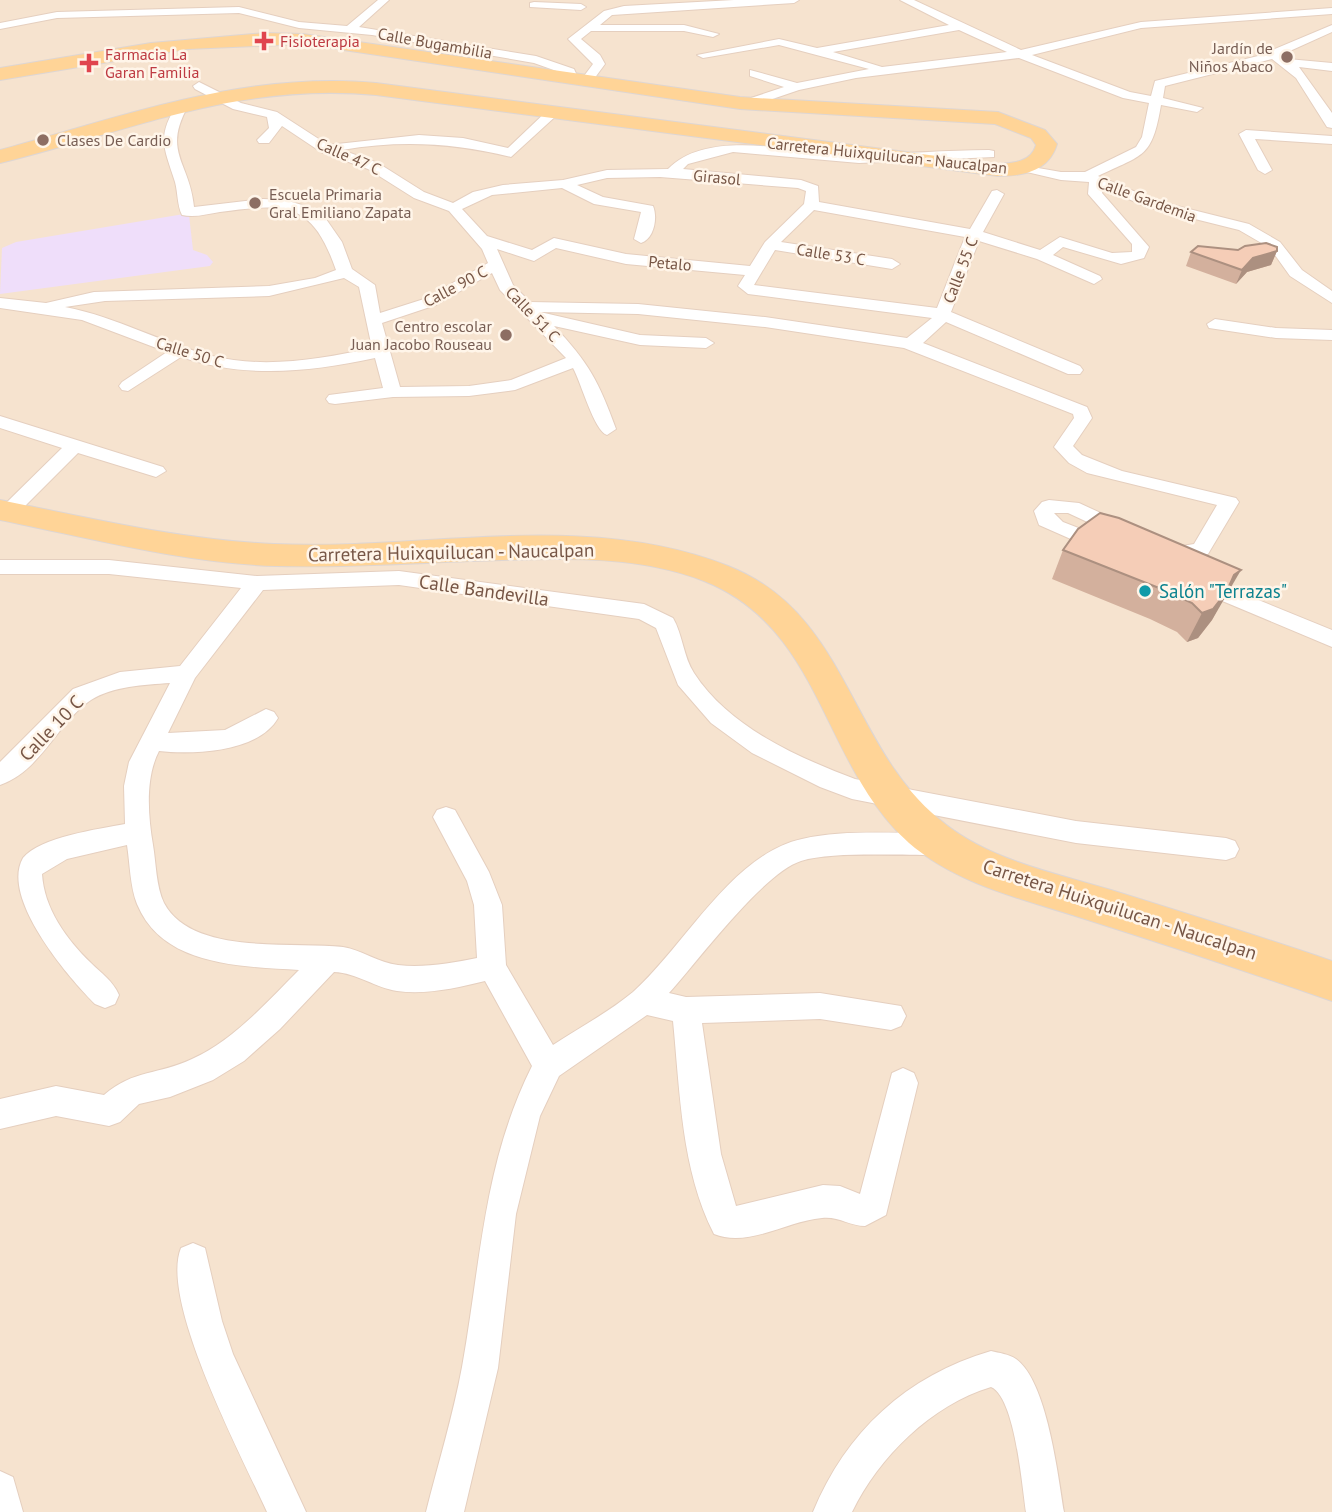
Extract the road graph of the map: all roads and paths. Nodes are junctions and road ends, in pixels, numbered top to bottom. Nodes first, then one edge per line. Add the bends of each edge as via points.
1 (384, 0) edge
2 (794, 0) edge
3 (905, 0) edge
4 (1313, 0) edge
5 (681, 3) edge
6 (580, 4) edge
7 (534, 5) dead end
8 (1330, 11) edge
9 (158, 13) junction
10 (57, 15) junction
11 (603, 16) junction
12 (82, 20) dead end
13 (0, 26) edge
14 (177, 26) dead end
15 (960, 26) junction
16 (588, 28) junction
17 (1332, 28) edge
18 (351, 29) junction
19 (713, 34) dead end
20 (817, 51) junction
21 (1020, 54) junction
22 (703, 55) dead end
23 (1273, 55) junction
24 (1289, 62) junction
25 (1332, 67) edge
26 (885, 69) junction
27 (754, 73) dead end
28 (0, 74) edge
29 (579, 79) junction
30 (796, 87) junction
31 (207, 92) junction
32 (1155, 101) junction
33 (749, 103) junction
34 (182, 106) junction
35 (1197, 108) dead end
36 (554, 112) junction
37 (273, 115) junction
38 (1332, 124) edge
39 (264, 140) dead end
40 (1332, 140) edge
41 (44, 145) junction
42 (326, 149) junction
43 (989, 154) dead end
44 (881, 156) junction
45 (0, 157) edge
46 (0, 163) edge
47 (1021, 169) junction
48 (1265, 170) dead end
49 (671, 173) junction
50 (1092, 179) junction
51 (564, 184) junction
52 (997, 194) dead end
53 (811, 205) junction
54 (454, 208) junction
55 (973, 234) junction
56 (641, 239) dead end
57 (483, 240) junction
58 (770, 244) junction
59 (1042, 256) junction
60 (498, 264) junction
61 (892, 264) dead end
62 (755, 271) junction
63 (345, 272) junction
64 (1094, 279) dead end
65 (1332, 298) edge
66 (0, 303) edge
67 (50, 307) junction
68 (530, 313) junction
69 (942, 314) junction
70 (373, 321) junction
71 (1214, 324) dead end
72 (1332, 334) edge
73 (913, 342) junction
74 (706, 343) dead end
75 (384, 351) junction
76 (178, 352) junction
77 (577, 360) junction
78 (1074, 370) dead end
79 (128, 386) dead end
80 (393, 392) junction
81 (335, 399) dead end
82 (0, 422) edge
83 (607, 429) dead end
84 (73, 447) junction
85 (156, 471) dead end
86 (4, 510) edge
87 (1119, 552) edge
88 (0, 567) edge
89 (1166, 570) edge
90 (257, 583) junction
91 (1332, 639) edge
92 (186, 674) junction
93 (265, 718) dead end
94 (151, 741) junction
95 (0, 775) edge
96 (891, 796) junction
97 (446, 817) dead end
98 (138, 832) junction
99 (941, 844) junction
100 (1226, 849) dead end
101 (330, 958) junction
102 (492, 967) junction
103 (1332, 981) edge
104 (105, 995) dead end
105 (643, 1001) junction
106 (686, 1010) junction
107 (891, 1016) dead end
108 (548, 1066) junction
109 (903, 1083) dead end
110 (0, 1114) edge
111 (193, 1260) dead end
112 (0, 1490) edge
113 (4, 1512) edge
114 (287, 1512) edge
115 (444, 1512) edge
116 (832, 1512) edge
117 (1045, 1512) edge

1 - 18 street
2 - 5 street
3 - 15 street
4 - 8 street
5 - 11 street
6 - 7 street
6 - 11 street
8 - 21 street via 1150,24
9 - 10 street, Calle Bugambilia
9 - 14 street
9 - 18 street, Calle Bugambilia via 239,10 299,25
10 - 12 street
10 - 13 street, Calle Bugambilia
11 - 16 street
15 - 20 street
15 - 21 street
16 - 19 street via 684,28
16 - 29 street via 574,39 599,64
17 - 23 street
18 - 29 street, Calle Bugambilia via 377,27 550,64
20 - 22 street via 779,42
20 - 26 street
21 - 26 street
21 - 32 street via 1127,95
23 - 24 street
23 - 32 street via 1165,81 1156,89
24 - 25 street
24 - 38 street
26 - 30 street
27 - 30 street
28 - 29 main road, Carretera Huixquilucan - Naucalpan via 183,42 261,37 303,39
29 - 33 main road, Carretera Huixquilucan - Naucalpan
30 - 33 street
31 - 34 main road, Carretera Huixquilucan - Naucalpan
31 - 36 main road, Carretera Huixquilucan - Naucalpan via 342,85
31 - 37 street, Calle 47 C
32 - 35 street
32 - 50 street via 1149,137 1141,150
33 - 47 main road, Carretera Huixquilucan - Naucalpan via 998,118 1030,130 1047,144 1045,154
34 - 41 main road, Carretera Huixquilucan - Naucalpan
34 - 63 street via 172,120 167,146 183,185 187,212 292,204 320,220 336,242
36 - 42 street via 511,153 422,136
36 - 44 main road, Carretera Huixquilucan - Naucalpan
37 - 39 street via 276,128
37 - 42 street, Calle 47 C
40 - 48 street via 1245,134
41 - 45 main road, Carretera Huixquilucan - Naucalpan
41 - 46 street
42 - 54 street, Calle 47 C via 373,166 426,199
43 - 44 street, Girasol
44 - 47 main road, Carretera Huixquilucan - Naucalpan
44 - 49 street, Girasol via 859,159 733,148 683,161
47 - 50 street, Calle Gardemia
49 - 51 street via 601,174
49 - 53 street, Girasol via 801,184 813,189
50 - 59 street via 1095,194 1138,242 1139,255 1119,259 1059,242
50 - 65 street, Calle Gardemia via 1152,204 1259,234 1275,245 1296,273
51 - 54 street via 487,191
51 - 56 street via 599,201 648,209
52 - 55 street, Calle 55 C
53 - 55 street
53 - 58 street
54 - 57 street, Calle 47 C
55 - 59 street
55 - 69 street, Calle 55 C
57 - 60 street, Calle 47 C
57 - 62 street, Petalo via 534,256 554,243 626,259
58 - 61 street, Calle 53 C
58 - 62 street
59 - 64 street
60 - 68 street, Calle 51 C via 503,283
60 - 70 street, Calle 90 C via 430,302
62 - 69 street via 748,289
63 - 67 street via 299,286 104,296
63 - 70 street via 367,285
66 - 67 street, Calle 50 C
67 - 76 street, Calle 50 C via 117,326
68 - 73 street via 638,309
68 - 74 street via 640,340
68 - 77 street, Calle 51 C
69 - 73 street, Calle 55 C
69 - 78 street
70 - 75 street
71 - 72 street via 1276,333
73 - 87 street via 1081,411 1083,418 1063,447 1087,464 1229,502 1201,549 1182,553 1144,542 1072,508 1049,506 1044,515 1049,523
75 - 76 street, Calle 50 C via 315,363 261,366
75 - 80 street
76 - 79 street
77 - 80 street via 515,385
77 - 83 street, Calle 51 C
80 - 81 street
82 - 84 street
84 - 85 street
84 - 86 street
86 - 96 main road, Carretera Huixquilucan - Naucalpan via 160,542 274,555 572,547 615,550 694,566 746,590 782,616 815,660 864,756
88 - 90 street, Calle Bandevilla via 109,567
89 - 91 street
90 - 92 street
90 - 96 street, Calle Bandevilla via 399,578 653,615 665,623 685,677 705,702 771,754 852,789
92 - 94 street
92 - 95 street, Calle 10 C via 127,677 93,688
93 - 94 street via 245,734 228,740
94 - 98 street via 137,786
96 - 99 main road, Carretera Huixquilucan - Naucalpan via 919,828
96 - 100 street, Calle Bandevilla via 1076,832
97 - 102 street via 481,880 488,905
98 - 101 street via 149,901 170,929 226,953
98 - 104 street via 46,856 32,866 27,877 37,910 62,952
99 - 103 main road, Carretera Huixquilucan - Naucalpan via 1012,876
99 - 105 street via 825,847 781,858 750,883
101 - 102 street via 397,978 448,976
101 - 110 street via 251,1037 202,1070 131,1091 109,1111 57,1101
102 - 108 street
105 - 106 street
105 - 108 street
106 - 107 street via 820,1006
106 - 109 street via 702,1137 726,1222 833,1201 869,1209
108 - 115 street via 525,1113 509,1174 480,1368
111 - 114 street via 197,1298 208,1332
112 - 113 street
116 - 117 street via 866,1451 892,1425 973,1373 993,1368 1004,1371 1023,1400

